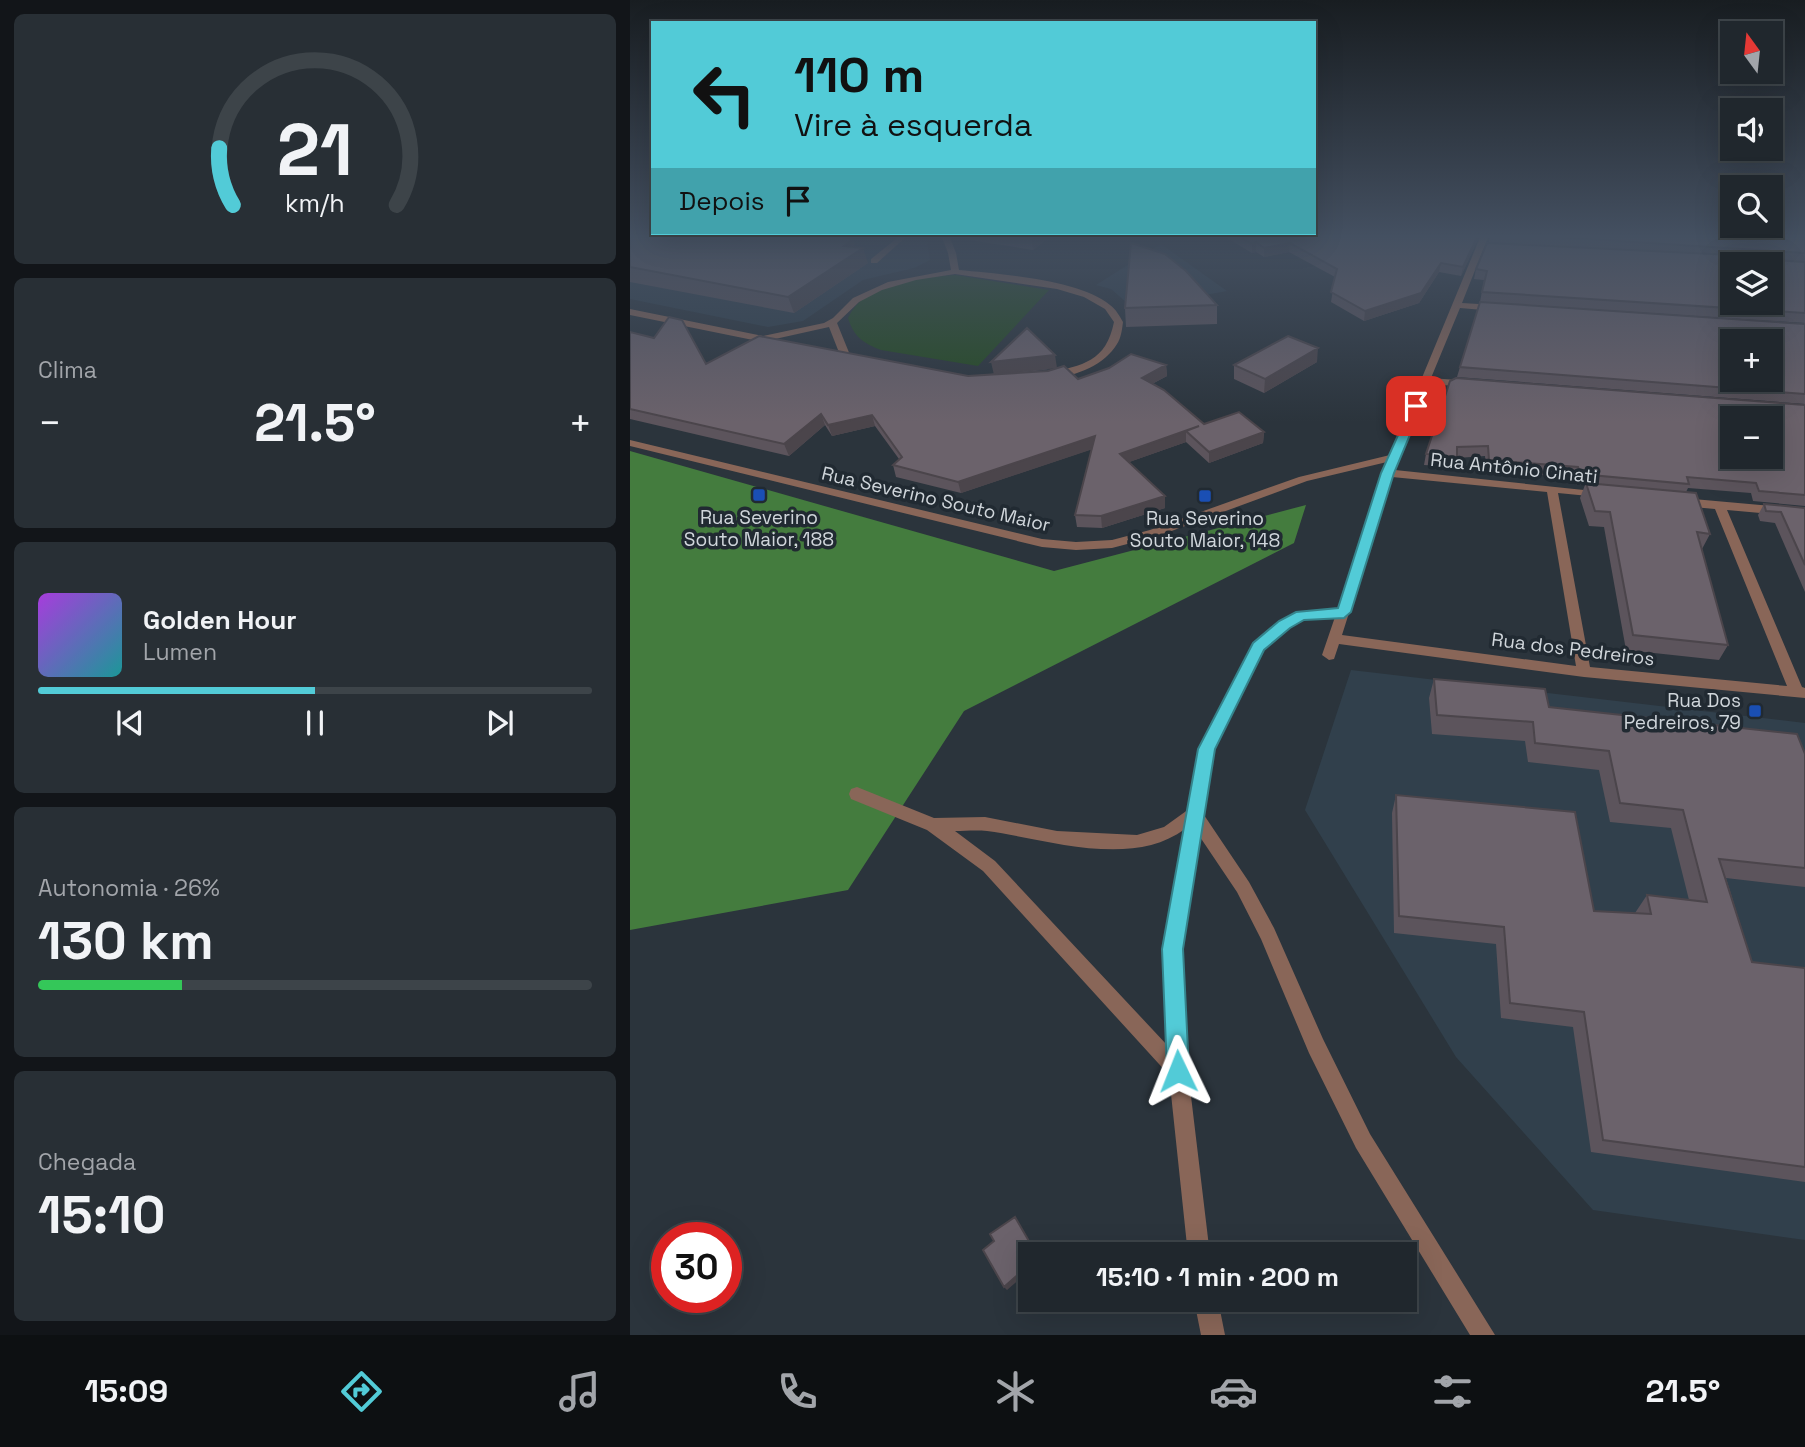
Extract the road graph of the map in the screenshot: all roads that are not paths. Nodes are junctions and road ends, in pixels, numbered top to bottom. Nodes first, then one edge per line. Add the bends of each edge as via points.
1 (863, 297) edge
2 (1093, 297) edge
3 (1458, 297) edge
4 (1455, 305) junction
5 (1510, 309) edge
6 (630, 312) edge
7 (640, 315) junction
8 (630, 321) edge
9 (832, 322) junction
10 (764, 339) junction
11 (791, 344) edge
12 (831, 352) edge
13 (1040, 377) edge
14 (1427, 381) junction
15 (1481, 385) edge
16 (630, 443) edge
17 (1394, 457) junction
18 (1388, 473) junction
19 (1552, 490) junction
20 (1616, 496) edge
21 (1668, 501) edge
22 (1720, 506) junction
23 (1805, 513) edge
24 (1344, 612) junction
25 (1336, 639) junction
26 (1329, 655) dead end
27 (1584, 672) junction
28 (1801, 692) edge
29 (857, 793) dead end
30 (1194, 814) junction
31 (933, 825) junction
32 (1178, 1071) junction
33 (1198, 1242) edge
34 (1208, 1312) edge
35 (1213, 1335) edge
36 (1483, 1335) edge

1 - 9 street
2 - 13 street via 1118,315 1118,337 1110,350 1083,367
3 - 4 street
4 - 5 street
4 - 14 street
6 - 7 street
7 - 8 street
7 - 10 street
9 - 10 street
9 - 12 street via 850,355
10 - 11 street
14 - 15 street
14 - 17 street
16 - 17 street, Rua Severino Souto Maior via 1042,543 1076,546 1112,544 1154,533 1303,479
17 - 18 street
18 - 19 street, Rua Antônio Cinati
18 - 24 street
19 - 20 street, Rua Antônio Cinati
19 - 27 street
21 - 22 street
22 - 23 street
22 - 28 street
24 - 25 street
24 - 30 street via 1301,615 1258,647 1206,749
25 - 26 street
25 - 27 street, Rua dos Pedreiros
27 - 28 street, Rua dos Pedreiros
29 - 31 street
30 - 31 street via 1169,832 1137,842 1057,838 985,824
30 - 32 street via 1173,949
30 - 36 street via 1268,934 1363,1141
31 - 32 street via 989,866
32 - 33 street
34 - 35 street

